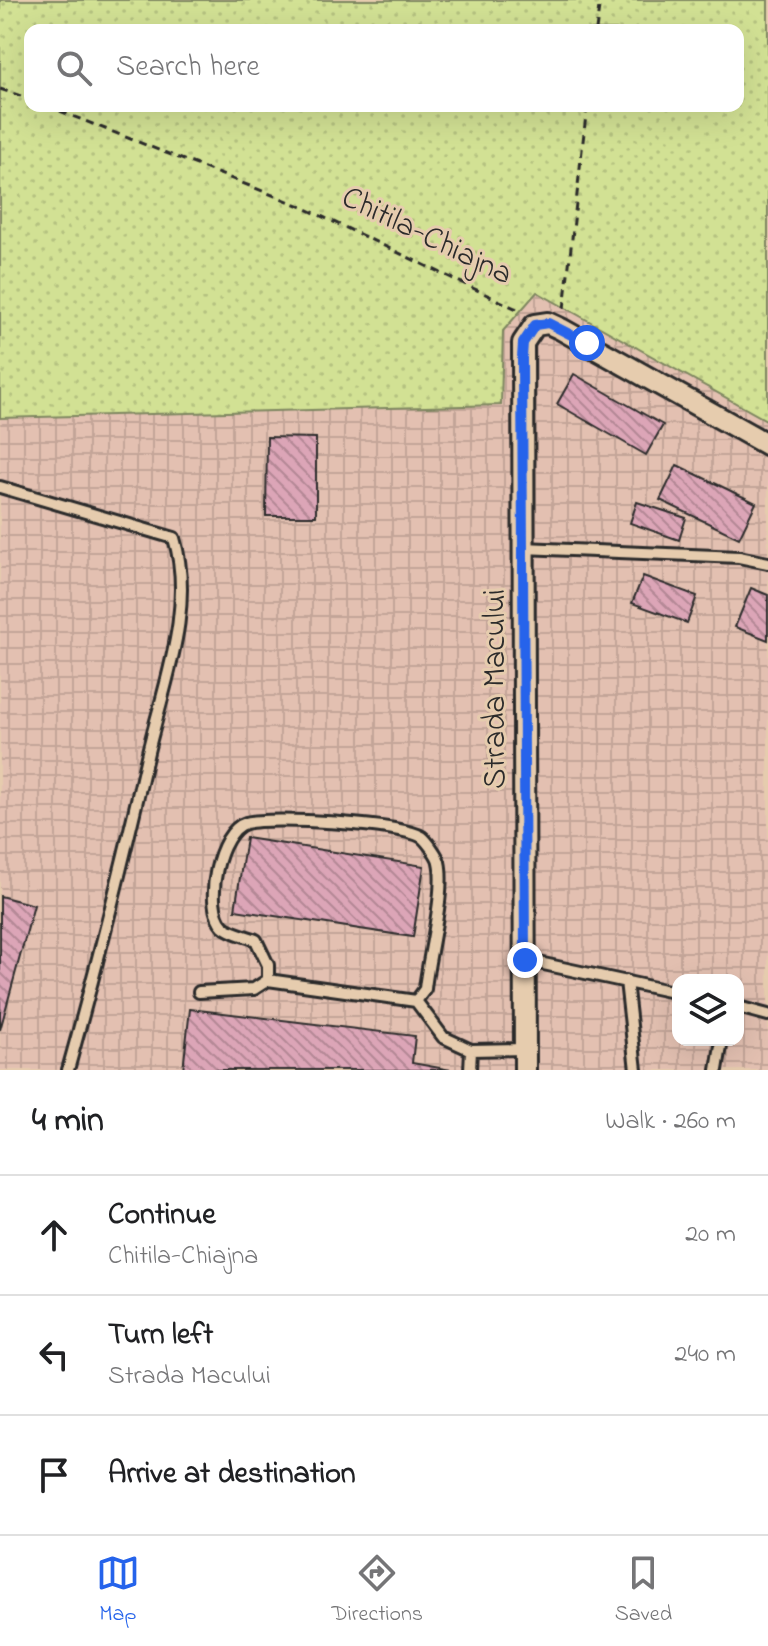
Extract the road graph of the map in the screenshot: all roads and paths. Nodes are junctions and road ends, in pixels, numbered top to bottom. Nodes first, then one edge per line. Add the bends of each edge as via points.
1 (600, 0) edge
2 (597, 24) edge
3 (0, 89) edge
4 (24, 97) edge
5 (62, 112) edge
6 (586, 112) edge
7 (555, 326) junction
8 (768, 445) edge
9 (0, 487) edge
10 (522, 548) junction
11 (768, 563) edge
12 (525, 960) junction
13 (268, 980) junction
14 (626, 981) junction
15 (199, 992) dead end
16 (672, 992) edge
17 (416, 1001) junction
18 (744, 1009) edge
19 (768, 1015) edge
20 (721, 1046) edge
21 (525, 1049) junction
22 (471, 1050) junction
23 (68, 1070) edge
24 (470, 1070) edge
25 (525, 1070) edge
26 (636, 1070) edge
27 (717, 1070) edge

1 - 2 path
3 - 4 path
5 - 7 path, Chitila-Chiajna via 298,205
6 - 7 path
7 - 8 street
7 - 10 street, Strada Macului via 535,325 523,343
9 - 23 lane via 174,538 180,556 180,613 110,918
10 - 11 lane via 739,557
10 - 12 street, Strada Macului
12 - 14 lane
12 - 21 street, Strada Macului
13 - 15 lane via 254,989
13 - 17 lane
13 - 17 lane via 268,965 256,940 223,927 218,918 213,897 221,850 231,832 246,823 367,826 423,838 439,861 425,989
14 - 16 lane
14 - 26 lane
17 - 22 lane via 443,1037
18 - 19 lane
20 - 27 lane
21 - 22 lane
21 - 25 street, Strada Macului
22 - 24 lane

